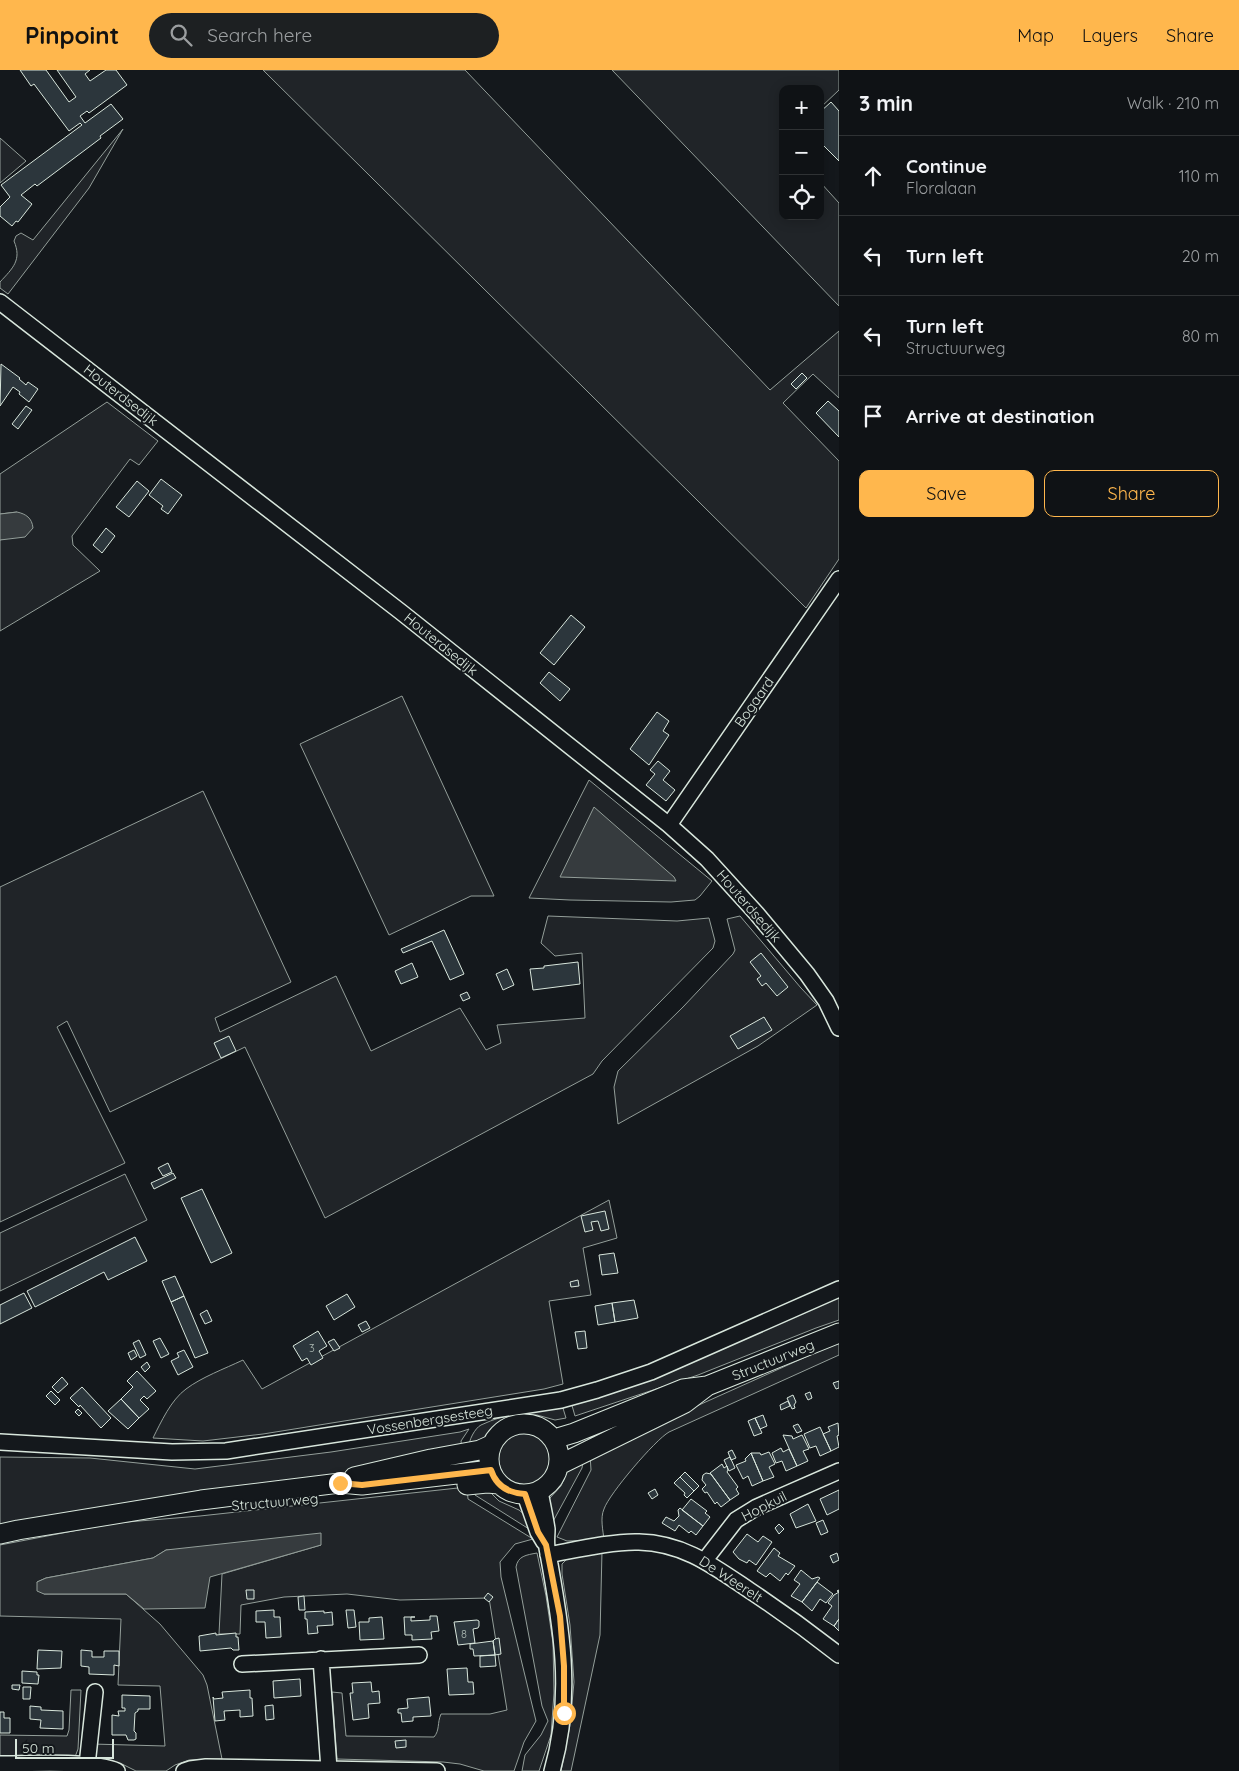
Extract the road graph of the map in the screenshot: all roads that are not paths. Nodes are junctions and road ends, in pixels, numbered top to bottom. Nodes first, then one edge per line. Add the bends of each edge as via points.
1 (1, 305) edge
2 (839, 579) edge
3 (669, 825) junction
4 (832, 1000) edge
5 (839, 1028) edge
6 (839, 1289) edge
7 (839, 1333) edge
8 (707, 1386) junction
9 (549, 1434) junction
10 (0, 1442) edge
11 (491, 1445) junction
12 (559, 1465) junction
13 (839, 1471) edge
14 (495, 1477) junction
15 (340, 1483) junction
16 (532, 1493) junction
17 (200, 1500) junction
18 (0, 1534) edge
19 (547, 1550) junction
20 (706, 1560) junction
21 (418, 1655) dead end
22 (839, 1655) edge
23 (321, 1659) junction
24 (242, 1664) dead end
25 (95, 1692) dead end
26 (0, 1764) edge
27 (87, 1765) junction
28 (329, 1769) junction
29 (116, 1771) edge
30 (184, 1771) edge
31 (437, 1771) edge
32 (552, 1771) edge

1 - 3 street, Houterdsedijk via 401,612
2 - 3 street, Bogaard
3 - 4 street, Houterdsedijk via 707,859
4 - 5 street, Houterdsedijk
6 - 10 street, Vossenbergsesteeg via 643,1375 561,1400 226,1451 172,1452
7 - 8 main road, Structuurweg
8 - 9 main road via 681,1382
8 - 12 main road, Structuurweg via 685,1403
9 - 11 main road via 532,1424 514,1425 498,1435
9 - 12 main road via 558,1447
11 - 14 main road via 489,1455
11 - 15 main road, Structuurweg via 480,1450 360,1474
12 - 16 main road via 552,1480
13 - 20 street, Hopkuil via 744,1514 729,1528
14 - 15 main road, Structuurweg via 362,1485
14 - 16 main road via 510,1492
14 - 17 main road, Structuurweg via 487,1483 232,1508
15 - 17 main road, Structuurweg
16 - 19 street via 538,1532
17 - 18 main road, Structuurweg
19 - 20 street, De Weerelt via 637,1542 667,1546
19 - 32 street via 560,1616 564,1666 564,1713
20 - 22 street, De Weerelt
21 - 23 street
23 - 24 street
23 - 28 street
25 - 27 street
26 - 27 street
27 - 29 street
28 - 30 street via 206,1767
28 - 31 street

